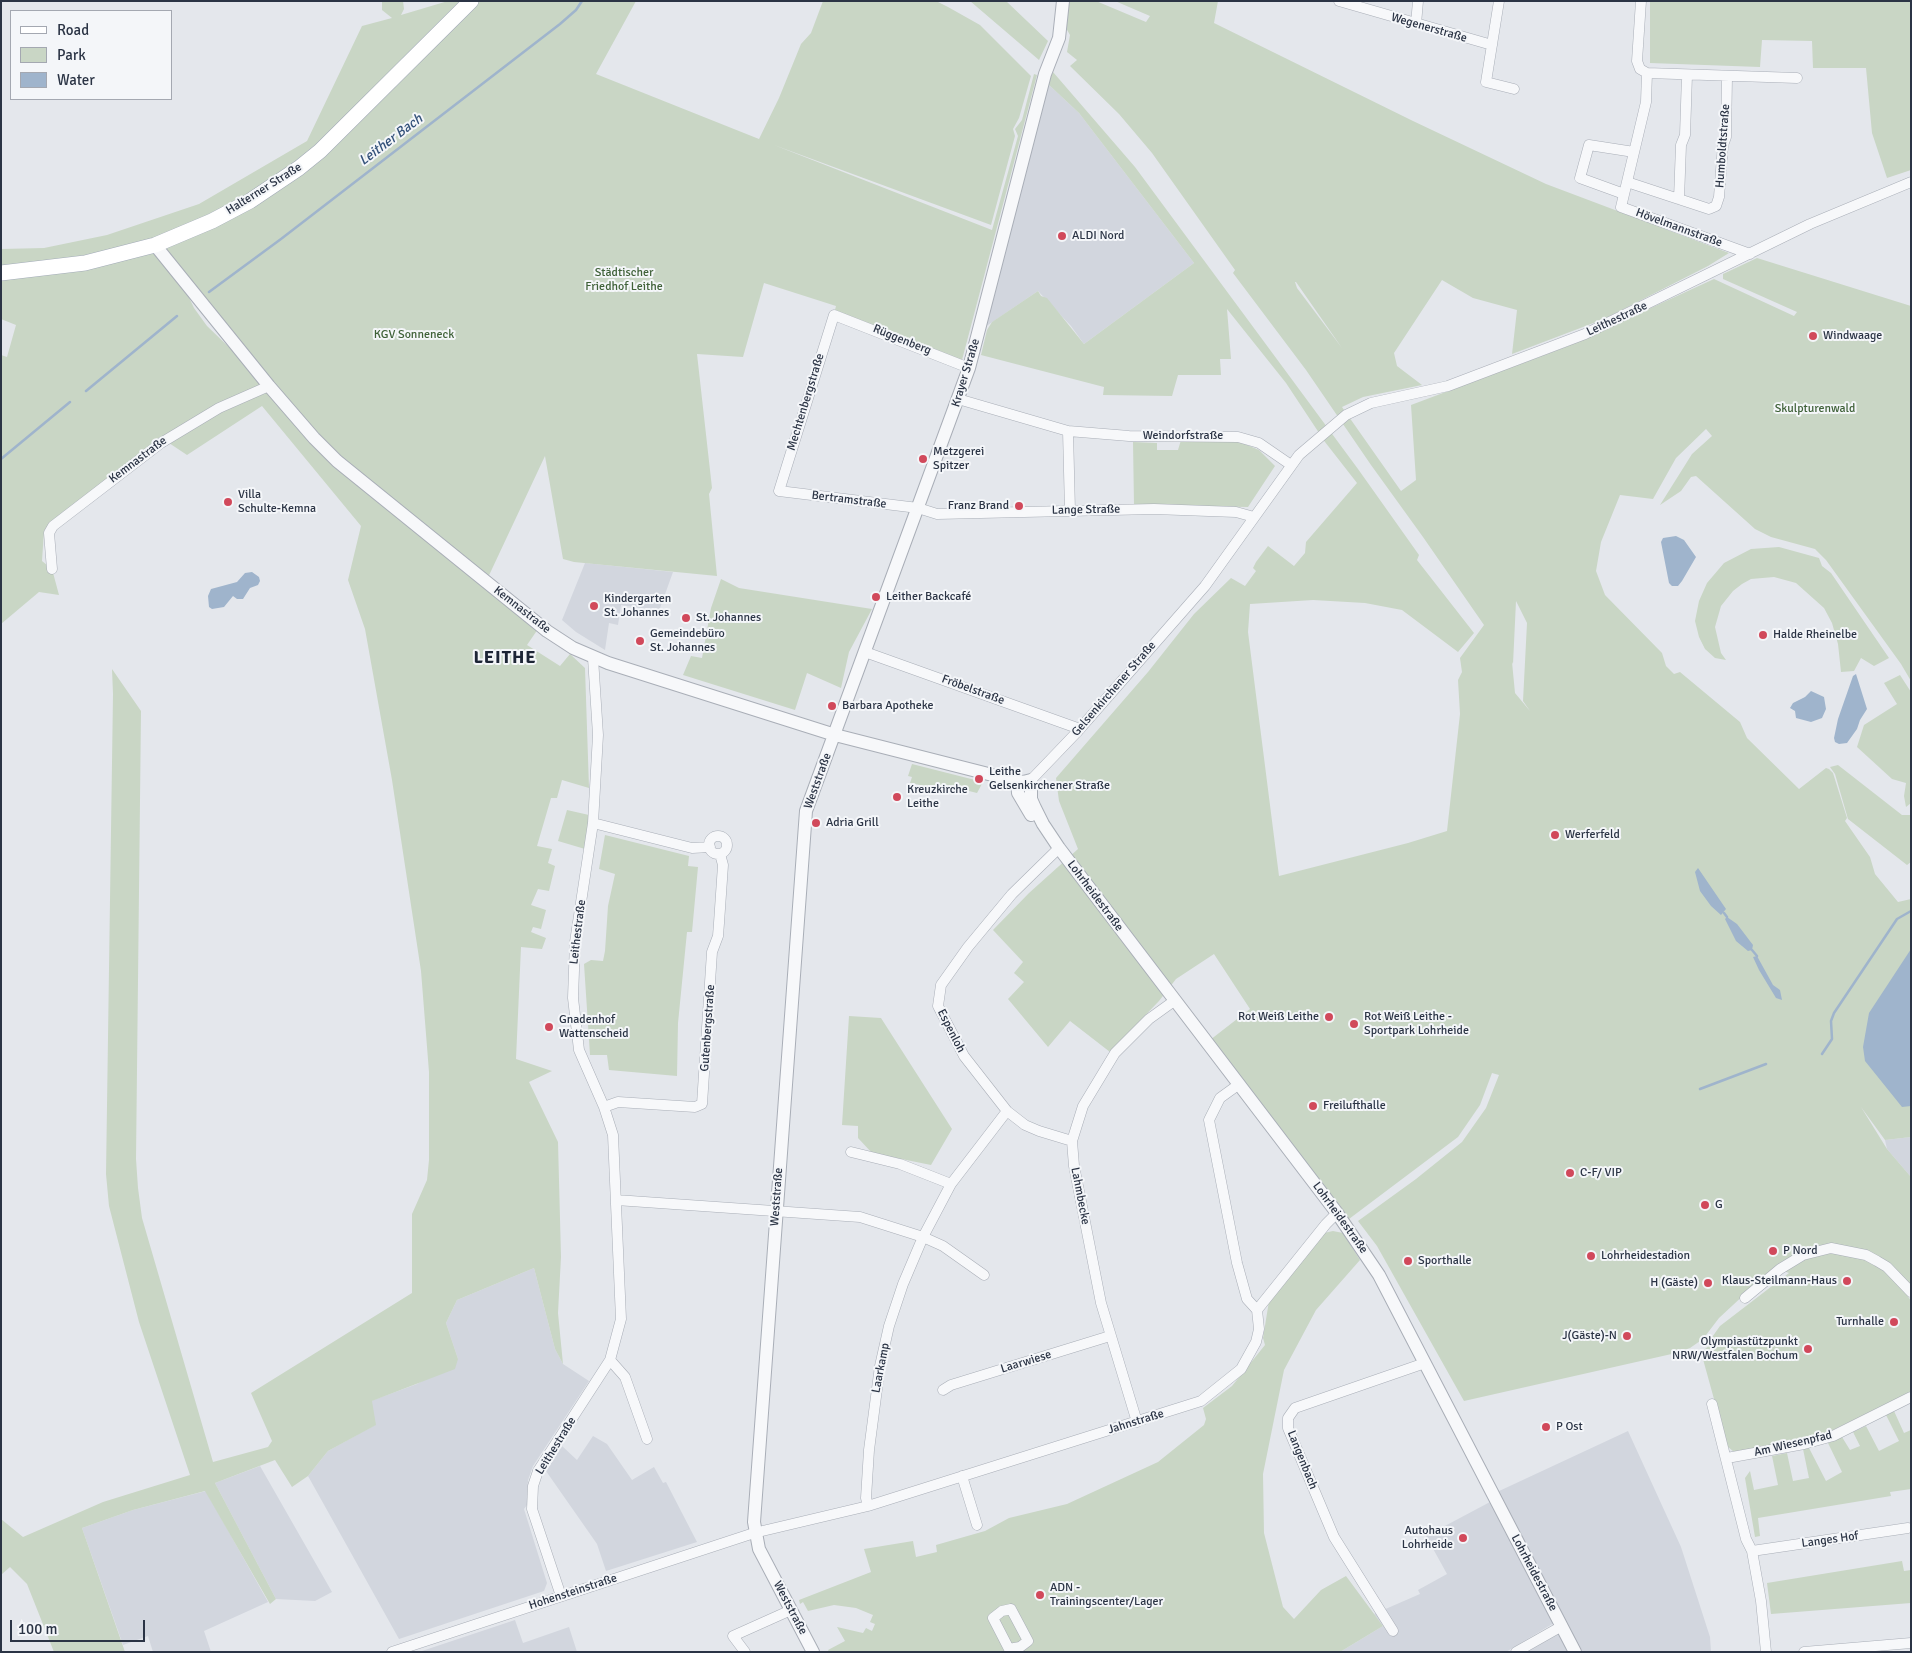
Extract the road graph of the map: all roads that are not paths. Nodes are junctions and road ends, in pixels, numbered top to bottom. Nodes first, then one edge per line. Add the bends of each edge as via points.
1 (471, 1) edge
2 (1063, 1) edge
3 (1339, 1) edge
4 (1418, 1) edge
5 (1499, 1) edge
6 (1641, 1) edge
7 (1416, 24) junction
8 (1492, 45) junction
9 (1647, 73) junction
10 (1687, 75) junction
11 (1727, 77) junction
12 (1797, 78) dead end
13 (1514, 89) dead end
14 (1634, 152) junction
15 (1627, 182) junction
16 (1911, 182) edge
17 (1624, 194) junction
18 (1679, 199) junction
19 (155, 245) junction
20 (1750, 254) junction
21 (1, 273) edge
22 (834, 315) joint
23 (969, 368) junction
24 (269, 386) junction
25 (958, 399) junction
26 (1068, 431) junction
27 (1318, 436) joint
28 (1291, 465) junction
29 (779, 491) joint
30 (918, 508) junction
31 (1070, 511) junction
32 (1254, 517) junction
33 (52, 569) dead end
34 (865, 652) junction
35 (593, 658) junction
36 (1080, 729) junction
37 (835, 735) junction
38 (1030, 780) junction
39 (1018, 781) junction
40 (593, 823) junction
41 (1043, 824) junction
42 (710, 847) junction
43 (1059, 848) junction
44 (720, 854) junction
45 (1174, 1001) junction
46 (1238, 1085) junction
47 (604, 1107) junction
48 (1007, 1111) junction
49 (1072, 1141) junction
50 (851, 1152) dead end
51 (951, 1184) junction
52 (616, 1200) junction
53 (776, 1210) junction
54 (1337, 1213) junction
55 (923, 1237) junction
56 (984, 1275) dead end
57 (1911, 1292) edge
58 (1745, 1298) dead end
59 (1256, 1310) junction
60 (1110, 1336) junction
61 (610, 1360) junction
62 (1425, 1363) junction
63 (943, 1390) dead end
64 (1911, 1398) edge
65 (1712, 1404) dead end
66 (1137, 1422) junction
67 (647, 1439) dead end
68 (1727, 1458) junction
69 (962, 1476) junction
70 (868, 1506) junction
71 (977, 1525) dead end
72 (1908, 1528) dead end
73 (754, 1533) junction
74 (1752, 1551) junction
75 (561, 1596) junction
76 (791, 1610) junction
77 (1562, 1626) junction
78 (1393, 1631) dead end
79 (1911, 1643) edge
80 (392, 1652) edge
81 (745, 1652) edge
82 (813, 1652) edge
83 (1516, 1652) edge
84 (1575, 1652) edge
85 (1766, 1652) edge
86 (1804, 1652) edge

1 - 19 main road, Halterner Straße via 370,103 299,168 235,209
2 - 23 street, Krayer Straße via 1059,38 1045,74
3 - 7 street, Wegenerstraße
4 - 7 street
5 - 8 street
6 - 9 street, Hövelmannstraße via 1638,61 1640,69
7 - 8 street, Wegenerstraße
8 - 13 street via 1486,82
9 - 10 street
9 - 14 street, Hövelmannstraße via 1646,102
10 - 11 street
10 - 18 street
11 - 12 street
11 - 18 street, Humboldtstraße via 1726,137 1719,202 1709,209
14 - 15 street, Hövelmannstraße
14 - 17 street, Hövelmannstraße via 1590,145 1580,178
15 - 17 street, Hövelmannstraße
15 - 18 street, Humboldtstraße
16 - 20 street, Leithestraße via 1810,224
17 - 20 street, Hövelmannstraße via 1621,207
19 - 21 main road, Halterner Straße via 77,264
19 - 24 street, Kemnastraße
20 - 27 street, Leithestraße via 1579,337 1448,386 1354,409
22 - 23 street, Rüggenberg
22 - 29 street, Mechtenbergstraße
23 - 25 street, Krayer Straße
24 - 33 street, Kemnastraße via 219,408 179,431 53,526 49,534
24 - 35 street, Kemnastraße via 337,461 547,631
25 - 26 street, Weindorfstraße
25 - 30 street, Krayer Straße
26 - 28 street, Weindorfstraße via 1129,436 1238,437 1259,442
26 - 31 street
27 - 28 street, Gelsenkirchener Straße
28 - 32 street, Gelsenkirchener Straße
29 - 30 street, Bertramstraße
30 - 31 street, Lange Straße via 937,514
30 - 34 street, Krayer Straße
31 - 32 street, Lange Straße via 1170,509 1236,512
32 - 36 street, Gelsenkirchener Straße via 1205,586
34 - 36 street, Fröbelstraße
34 - 37 street, Krayer Straße
35 - 37 street, Kemnastraße
35 - 40 street, Leithestraße via 598,735
36 - 38 street, Gelsenkirchener Straße
37 - 39 street
37 - 53 street, Weststraße via 806,811
38 - 39 street
38 - 41 street, Lohrheidestraße via 1032,799
39 - 41 street, Lohrheidestraße via 1018,793 1023,802 1034,820
40 - 42 street, Gutenbergstraße via 692,848
40 - 47 street, Leithestraße via 575,942 573,998 579,1050
41 - 43 street, Lohrheidestraße
42 - 44 street
42 - 44 street, Gutenbergstraße via 712,839 723,837 727,846
43 - 45 street, Lohrheidestraße
43 - 48 street, Espenloh via 1012,894 968,947 941,985 937,998 940,1012 964,1056
44 - 47 street, Gutenbergstraße via 723,865 719,923 712,952 702,1104 696,1107 618,1102
45 - 46 street, Lohrheidestraße
45 - 49 street, Lahmbecke via 1149,1019 1115,1053 1083,1106
46 - 54 street, Lohrheidestraße
46 - 59 street, Jahnstraße via 1220,1098 1209,1120 1237,1263 1247,1299
47 - 52 street, Leithestraße via 613,1135
48 - 49 street, Espenloh via 1039,1132
48 - 51 street, Laarkamp
49 - 60 street, Lahmbecke via 1074,1166
50 - 51 street via 900,1164
51 - 55 street, Laarkamp
52 - 53 street
52 - 61 street, Leithestraße via 621,1320
53 - 55 street via 860,1217
53 - 73 street, Weststraße
54 - 59 street
54 - 62 street, Lohrheidestraße via 1379,1275
55 - 56 street via 953,1252
55 - 70 street, Laarkamp via 903,1284 880,1366 869,1450
57 - 58 street via 1877,1260 1831,1248 1803,1255
59 - 66 street, Jahnstraße via 1259,1329 1256,1342 1241,1369 1200,1402
60 - 63 street, Laarwiese
60 - 66 street, Lahmbecke
61 - 67 street via 625,1378
61 - 75 street, Leithestraße via 538,1471 533,1486 532,1509
62 - 77 street, Lohrheidestraße
62 - 78 street, Langenbach via 1295,1408 1288,1418 1288,1428 1334,1537
64 - 68 street, Am Wiesenpfad via 1833,1436
65 - 68 street
66 - 69 street, Jahnstraße
68 - 74 street via 1746,1540
69 - 70 street, Jahnstraße
69 - 71 street
70 - 73 street, Jahnstraße
72 - 74 street, Langes Hof
73 - 75 street, Hohensteinstraße
73 - 76 street, Weststraße via 761,1554
74 - 85 street
75 - 80 street, Hohensteinstraße
76 - 81 street via 734,1636
76 - 82 street, Weststraße
77 - 83 street
77 - 84 street, Lohrheidestraße
79 - 86 street

